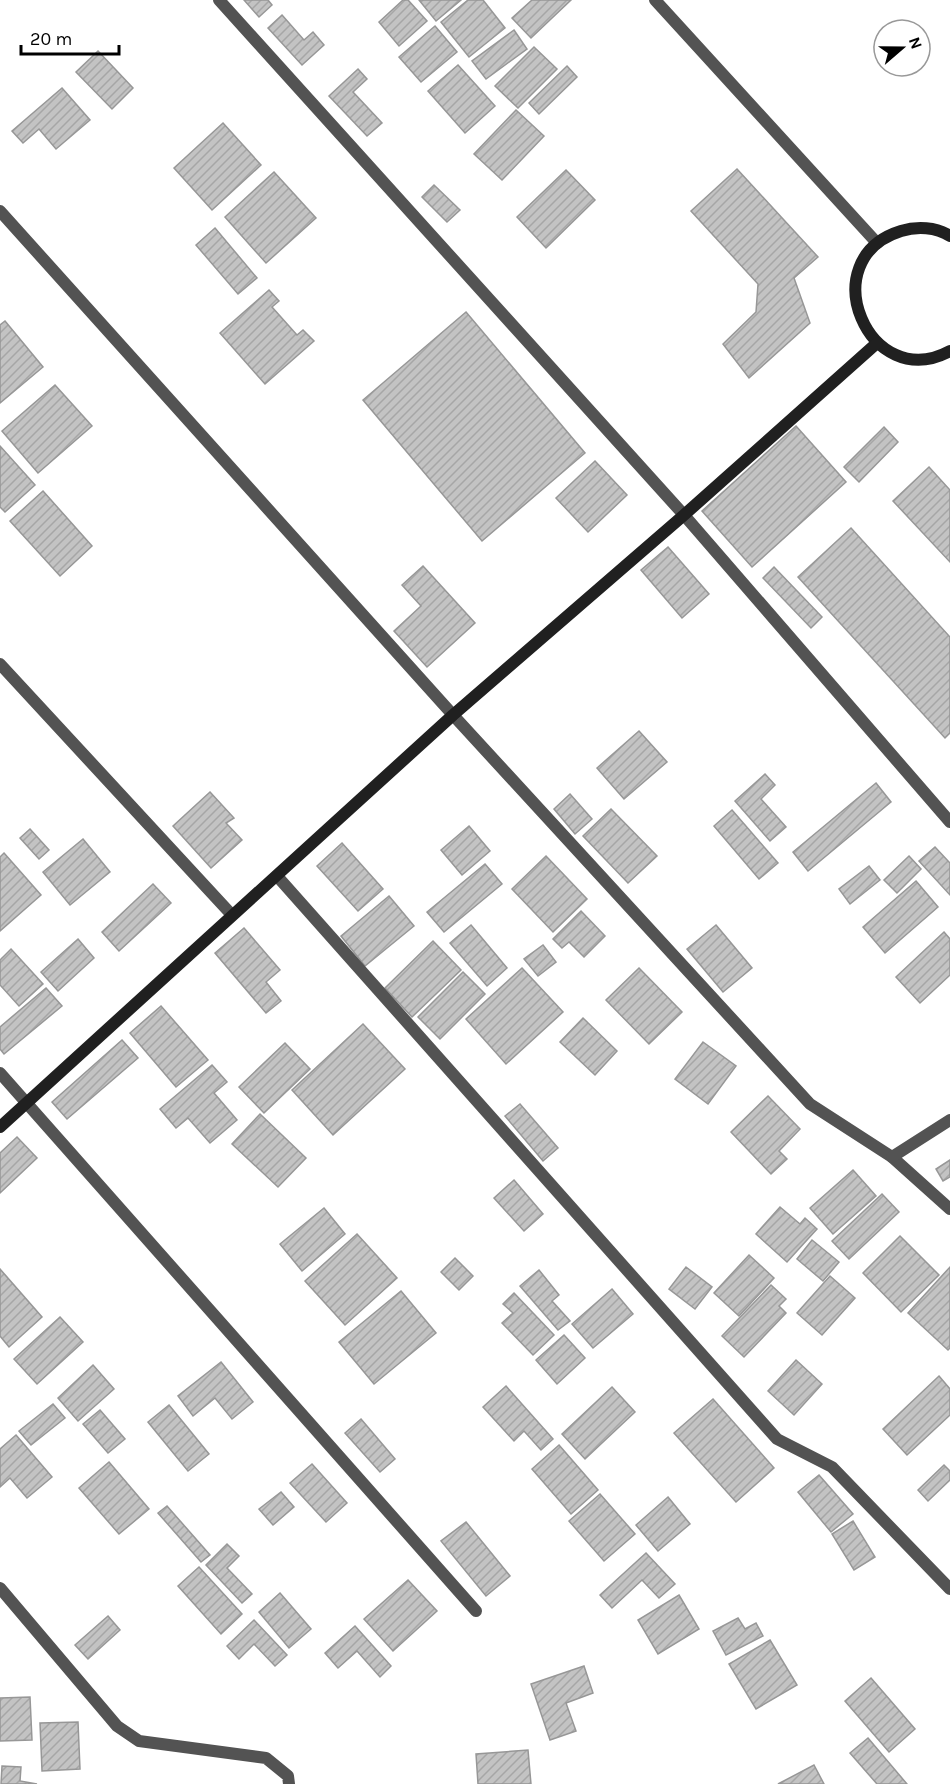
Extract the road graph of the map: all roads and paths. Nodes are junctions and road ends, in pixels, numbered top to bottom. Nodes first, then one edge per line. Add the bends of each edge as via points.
1 (219, 0) edge
2 (655, 0) edge
3 (0, 211) edge
4 (950, 236) edge
5 (877, 243) junction
6 (877, 343) junction
7 (950, 351) edge
8 (684, 515) junction
9 (0, 664) edge
10 (453, 715) junction
11 (950, 822) edge
12 (277, 876) junction
13 (231, 914) junction
14 (0, 1073) edge
15 (27, 1102) junction
16 (950, 1120) edge
17 (0, 1127) edge
18 (892, 1157) junction
19 (950, 1209) edge
20 (0, 1588) edge
21 (950, 1589) edge
22 (476, 1611) dead end
23 (289, 1784) edge

1 - 8 street
2 - 5 street
3 - 10 street
4 - 5 main road via 929,228 910,228
5 - 6 main road via 861,266 855,293 857,312
6 - 7 main road via 910,358 930,358
6 - 8 main road
8 - 10 main road
8 - 11 street
9 - 13 street
10 - 12 main road
10 - 18 street via 810,1104
12 - 13 main road
12 - 21 street via 777,1439 832,1467
13 - 15 main road
14 - 15 street
15 - 17 main road
15 - 22 street
16 - 18 street
18 - 19 street
20 - 23 street via 117,1726 140,1741 266,1758 288,1776

